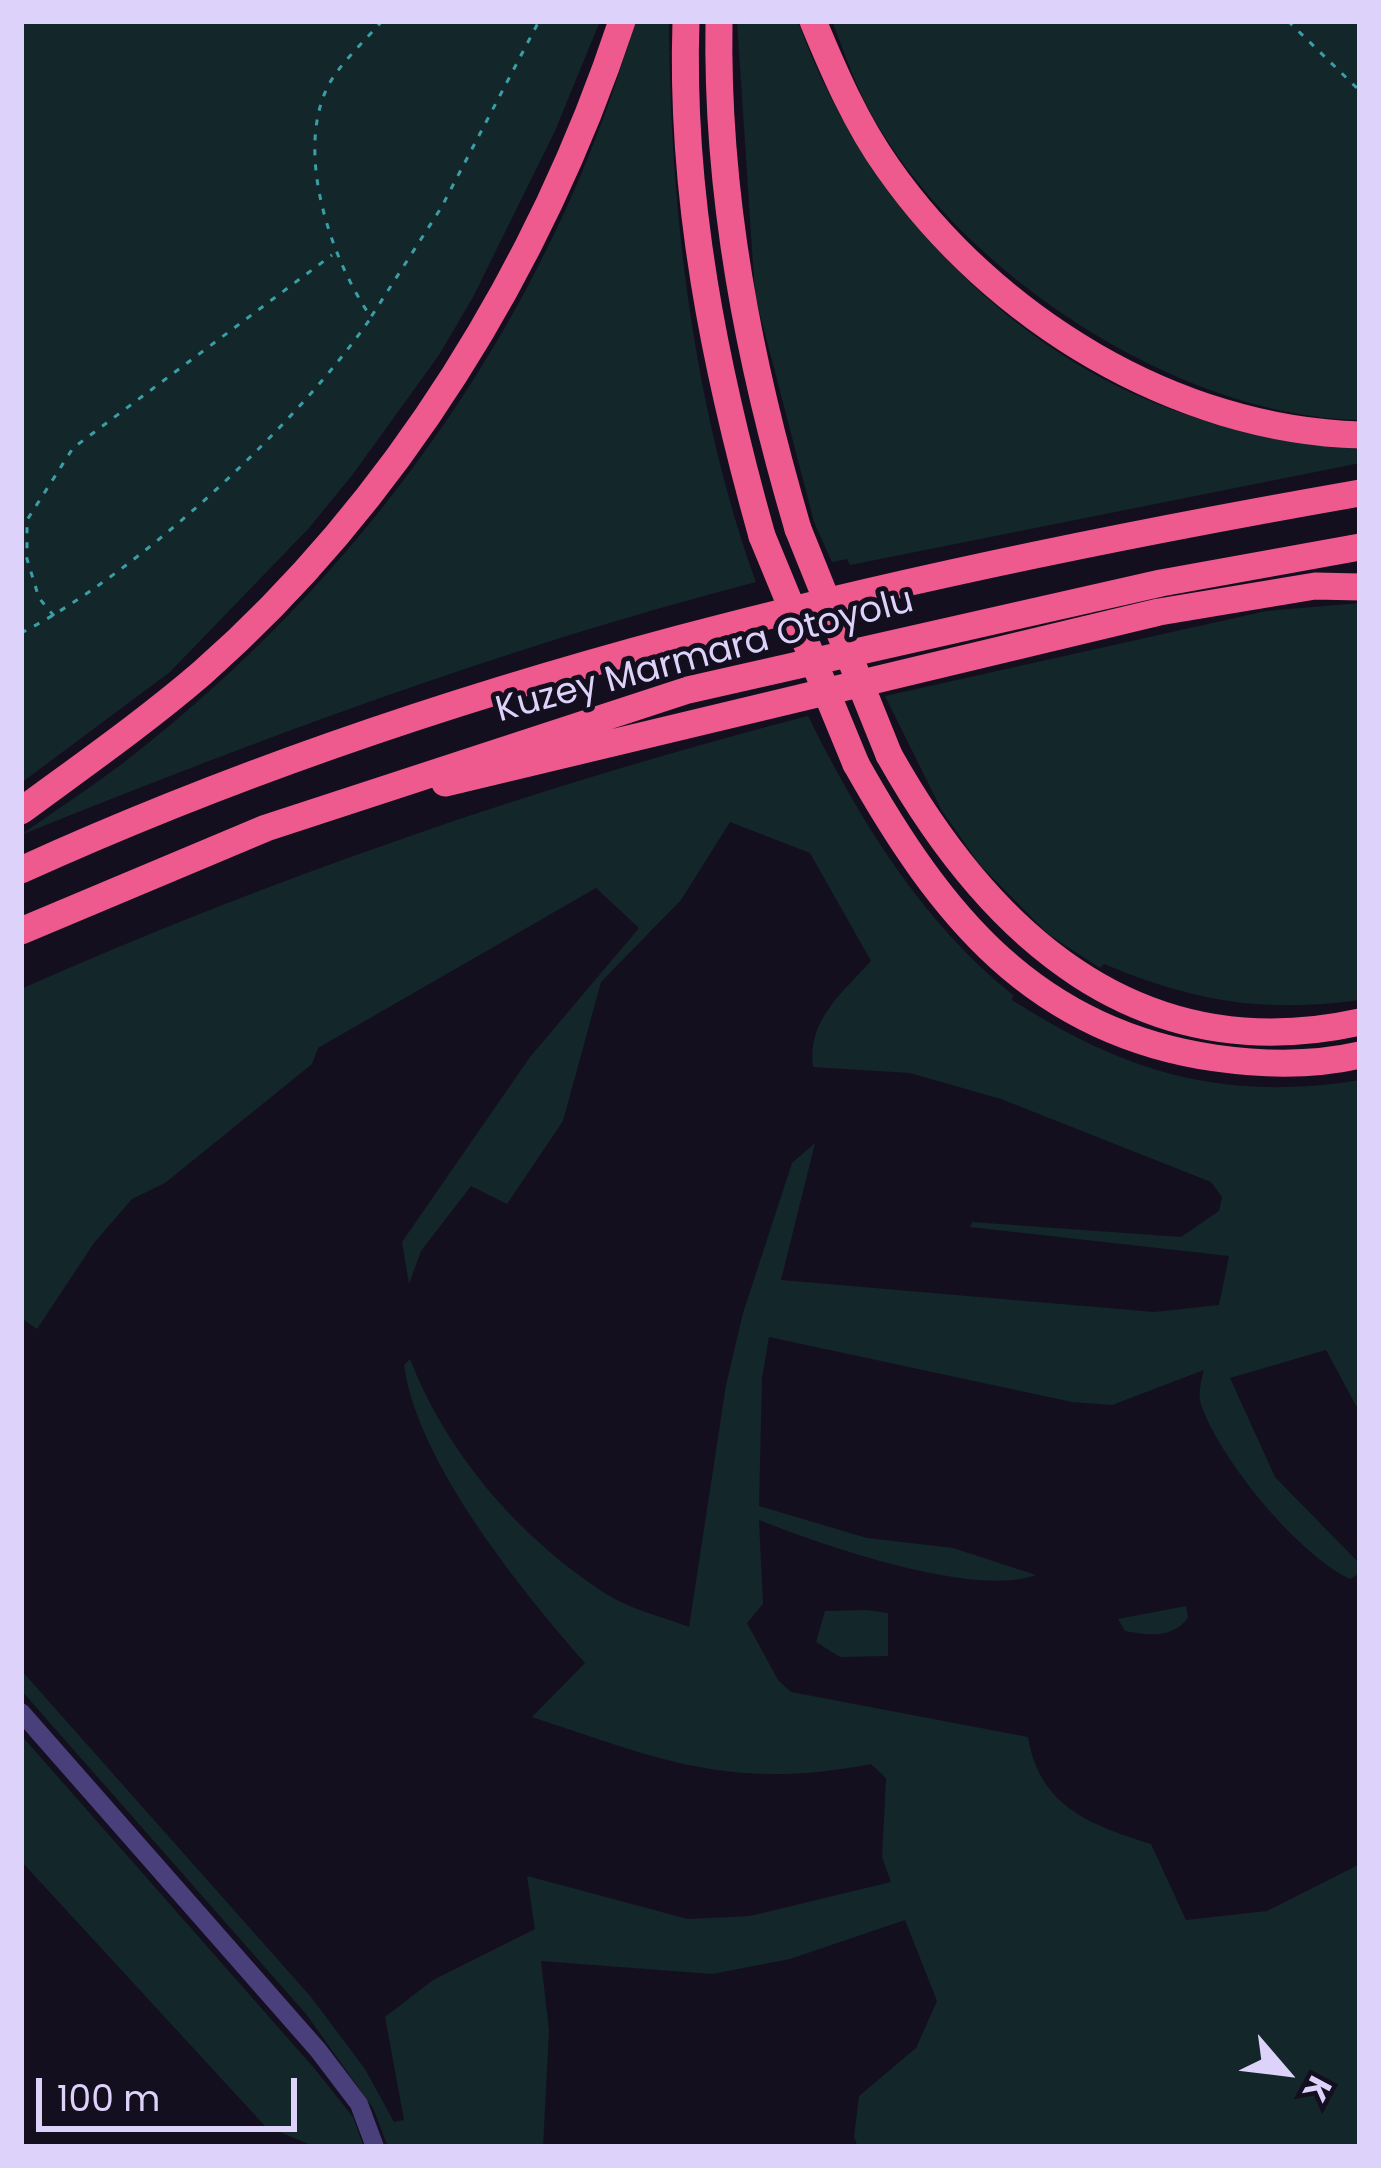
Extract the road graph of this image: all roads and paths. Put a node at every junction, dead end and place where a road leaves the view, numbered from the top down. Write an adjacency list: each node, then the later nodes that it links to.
1 (382, 21): 9 (path)
2 (539, 21): 10 (path)
3 (622, 21): 17 (highway)
4 (686, 21): 22 (highway, bridge)
5 (719, 21): 21 (highway, bridge)
6 (813, 21): 11 (highway)
7 (1288, 21): 8 (path)
8 (1360, 91)
9 (334, 254): 10 (path); 15 (path)
10 (371, 317): 15 (path)
11 (1360, 435)
12 (1360, 493): 19 (highway, Kuzey Marmara Otoyolu)
13 (1360, 547): 18 (highway, Kuzey Marmara Otoyolu)
14 (1360, 587): 18 (highway)
15 (54, 616): 16 (path)
16 (21, 633)
17 (21, 811)
18 (266, 828): 20 (highway, Kuzey Marmara Otoyolu)
19 (21, 870)
20 (21, 931)
21 (1360, 1022)
22 (1360, 1055)
23 (21, 1712): 24 (street)
24 (376, 2147)

